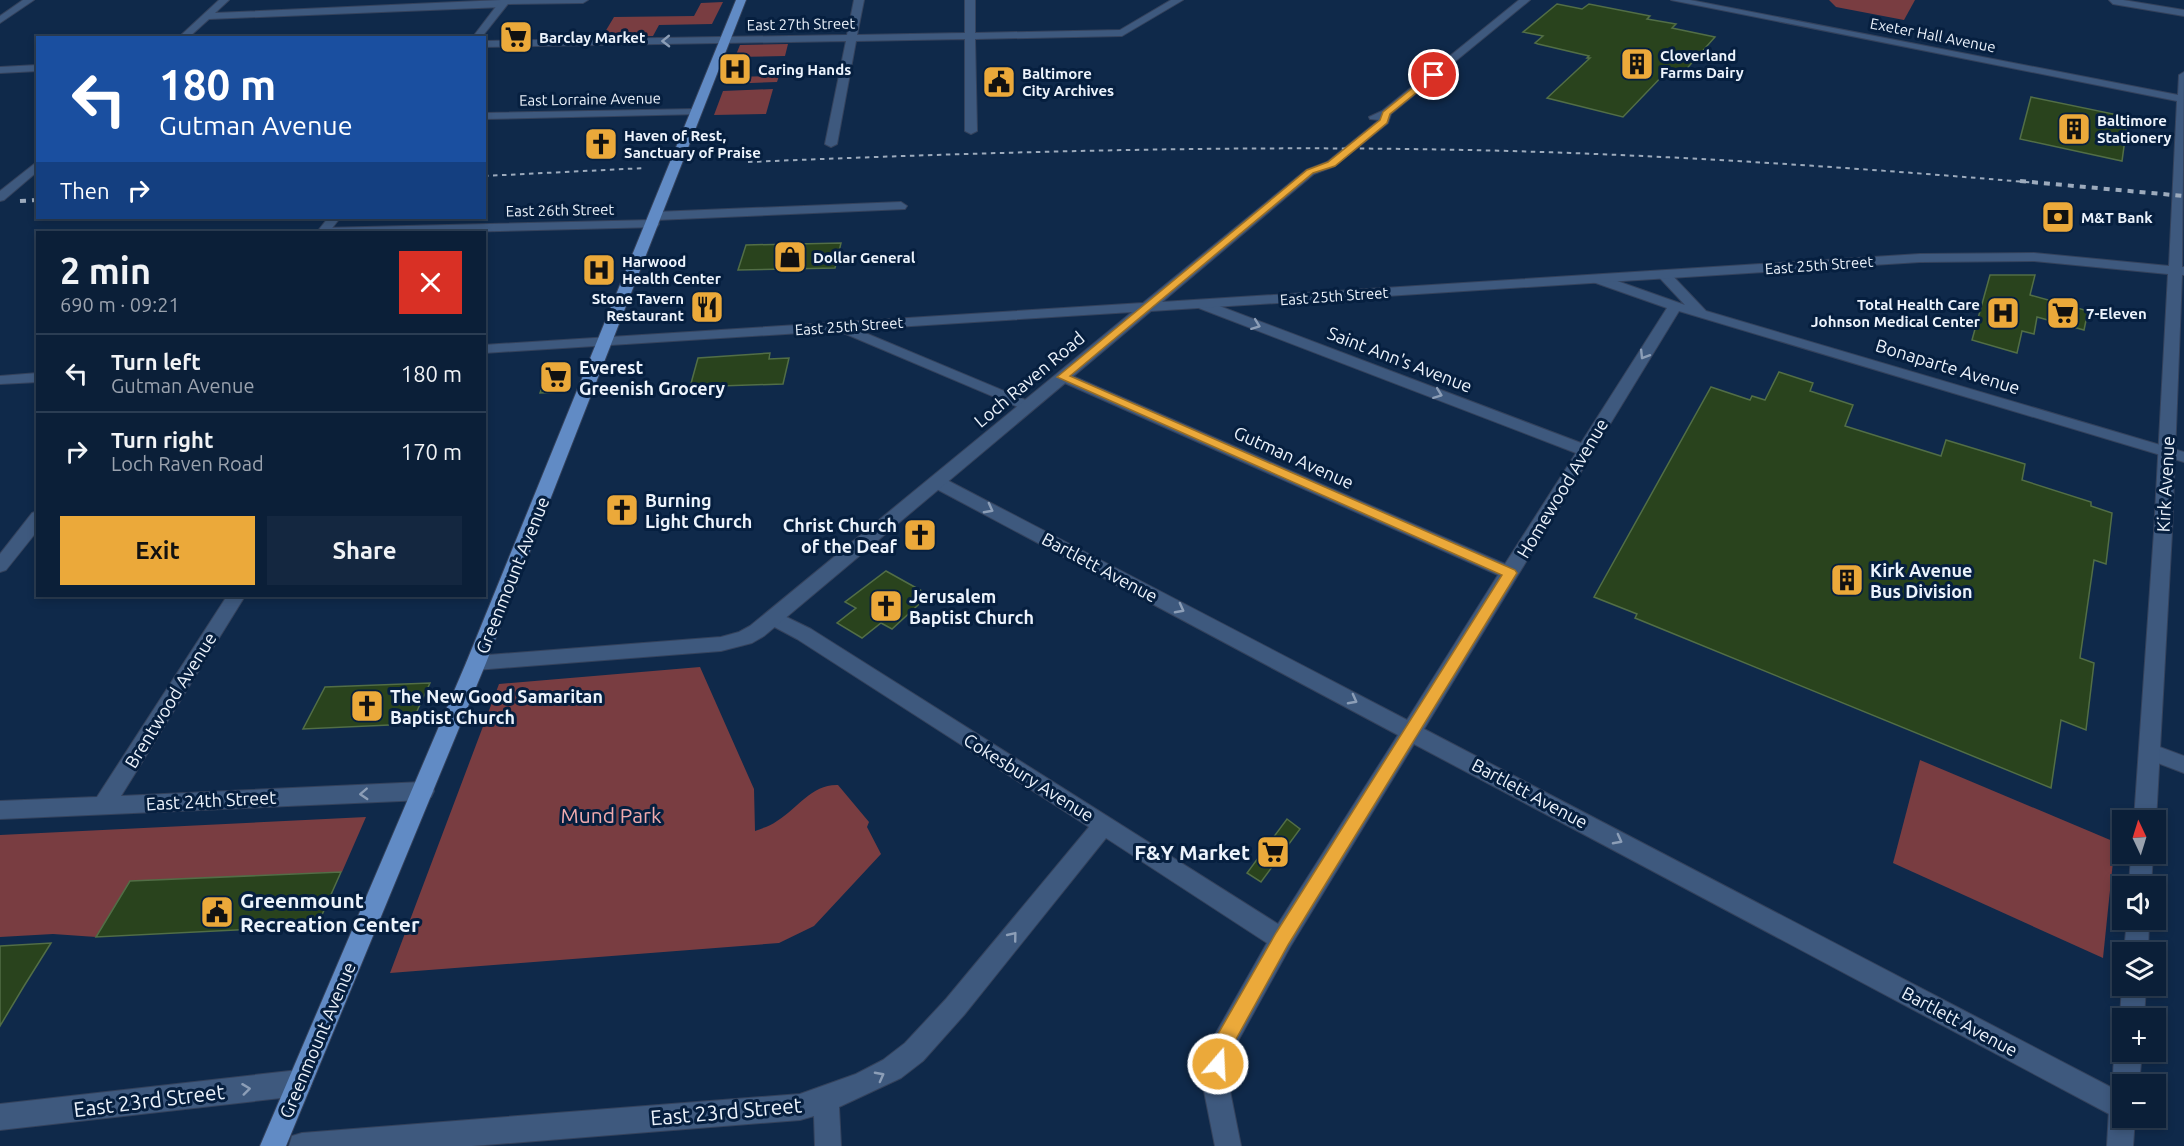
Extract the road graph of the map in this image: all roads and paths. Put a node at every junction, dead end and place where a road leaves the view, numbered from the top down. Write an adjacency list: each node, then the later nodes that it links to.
1 (29, 0): 14 (street)
2 (224, 0): 13 (street)
3 (583, 0): 11 (street)
4 (741, 0): 19 (main road, Greenmount Avenue)
5 (859, 0): 18 (street)
6 (970, 0): 17 (street)
7 (1178, 0): 17 (street, East 27th Street)
8 (1525, 0): 43 (street, Loch Raven Road)
9 (1676, 0): 24 (street, Exeter Hall Avenue)
10 (2113, 1): 12 (street)
11 (505, 2): 13 (street); 16 (street)
12 (2184, 13)
13 (206, 16): 15 (street)
14 (0, 20)
15 (184, 36)
16 (478, 36)
17 (970, 36): 18 (street, East 27th Street); 27 (street)
18 (851, 38): 19 (street, East 27th Street); 28 (street)
19 (725, 40): 20 (street, East 27th Street, one-way to 20); 25 (main road, Greenmount Avenue)
20 (486, 44)
21 (36, 68): 22 (street)
22 (0, 70)
23 (2184, 75): 24 (street, Kirk Avenue)
24 (2183, 100): 38 (street, Kirk Avenue)
25 (696, 112): 26 (street, East Lorraine Avenue); 35 (main road, Greenmount Avenue)
26 (486, 116)
27 (971, 130)
28 (831, 144)
29 (36, 167): 31 (street)
30 (36, 179): 31 (street)
31 (15, 184): 32 (street)
32 (0, 198)
33 (901, 206): 35 (street, East 26th Street)
34 (333, 219): 36 (street)
35 (654, 220): 37 (street, East 26th Street); 46 (main road, Greenmount Avenue)
36 (324, 231)
37 (351, 231)
38 (2180, 271): 39 (street, East 25th Street); 53 (street, Kirk Avenue)
39 (1664, 275): 40 (street, East 25th Street); 44 (street, Bonaparte Avenue)
40 (1598, 279): 41 (street, East 25th Street); 42 (street, Bonaparte Avenue)
41 (1201, 304): 43 (street, East 25th Street); 52 (street, Saint Ann's Avenue, one-way to 52)
42 (1675, 306): 44 (street, Bonaparte Avenue); 52 (street, Homewood Avenue, one-way to 52)
43 (1146, 307): 45 (street, East 25th Street); 49 (street, Loch Raven Road)
44 (1700, 313): 53 (street, Bonaparte Avenue)
45 (839, 327): 46 (street, East 25th Street); 51 (street)
46 (606, 341): 47 (street, East 25th Street); 61 (main road, Greenmount Avenue)
47 (486, 349)
48 (36, 377): 50 (street)
49 (1063, 377): 51 (street, Loch Raven Road); 58 (street, Gutman Avenue)
50 (0, 380)
51 (1028, 406): 55 (street, Loch Raven Road)
52 (1584, 450): 58 (street, Homewood Avenue)
53 (2167, 453): 54 (street, Bonaparte Avenue); 63 (street, Kirk Avenue)
54 (2184, 457)
55 (937, 482): 60 (street, Loch Raven Road); 62 (street, Bartlett Avenue, one-way to 62)
56 (36, 520): 57 (street)
57 (0, 566)
58 (1510, 573): 62 (street, Homewood Avenue)
59 (235, 597): 66 (street, Brentwood Avenue)
60 (774, 618): 61 (street); 69 (street, Cokesbury Avenue)
61 (477, 663): 65 (main road, Greenmount Avenue)
62 (1412, 730): 70 (street, Homewood Avenue); 73 (street, Bartlett Avenue, one-way to 73)
63 (2149, 752): 64 (street); 68 (street, Kirk Avenue)
64 (2184, 765)
65 (423, 791): 66 (street, East 24th Street, one-way to 66); 71 (main road, Greenmount Avenue)
66 (104, 805): 67 (street, East 24th Street)
67 (0, 810)
68 (2146, 810)
69 (1104, 825): 70 (street, Cokesbury Avenue); 72 (street, East 23rd Street, one-way to 69)
70 (1282, 939): 79 (street, Homewood Avenue)
71 (298, 1083): 74 (street, East 23rd Street, one-way to 71); 76 (main road, Greenmount Avenue)
72 (826, 1100): 77 (street, East 23rd Street); 78 (street)
73 (2112, 1104)
74 (0, 1117)
75 (2121, 1128): 80 (street)
76 (273, 1146)
77 (302, 1146)
78 (828, 1146)
79 (1228, 1146)
80 (2120, 1146)

